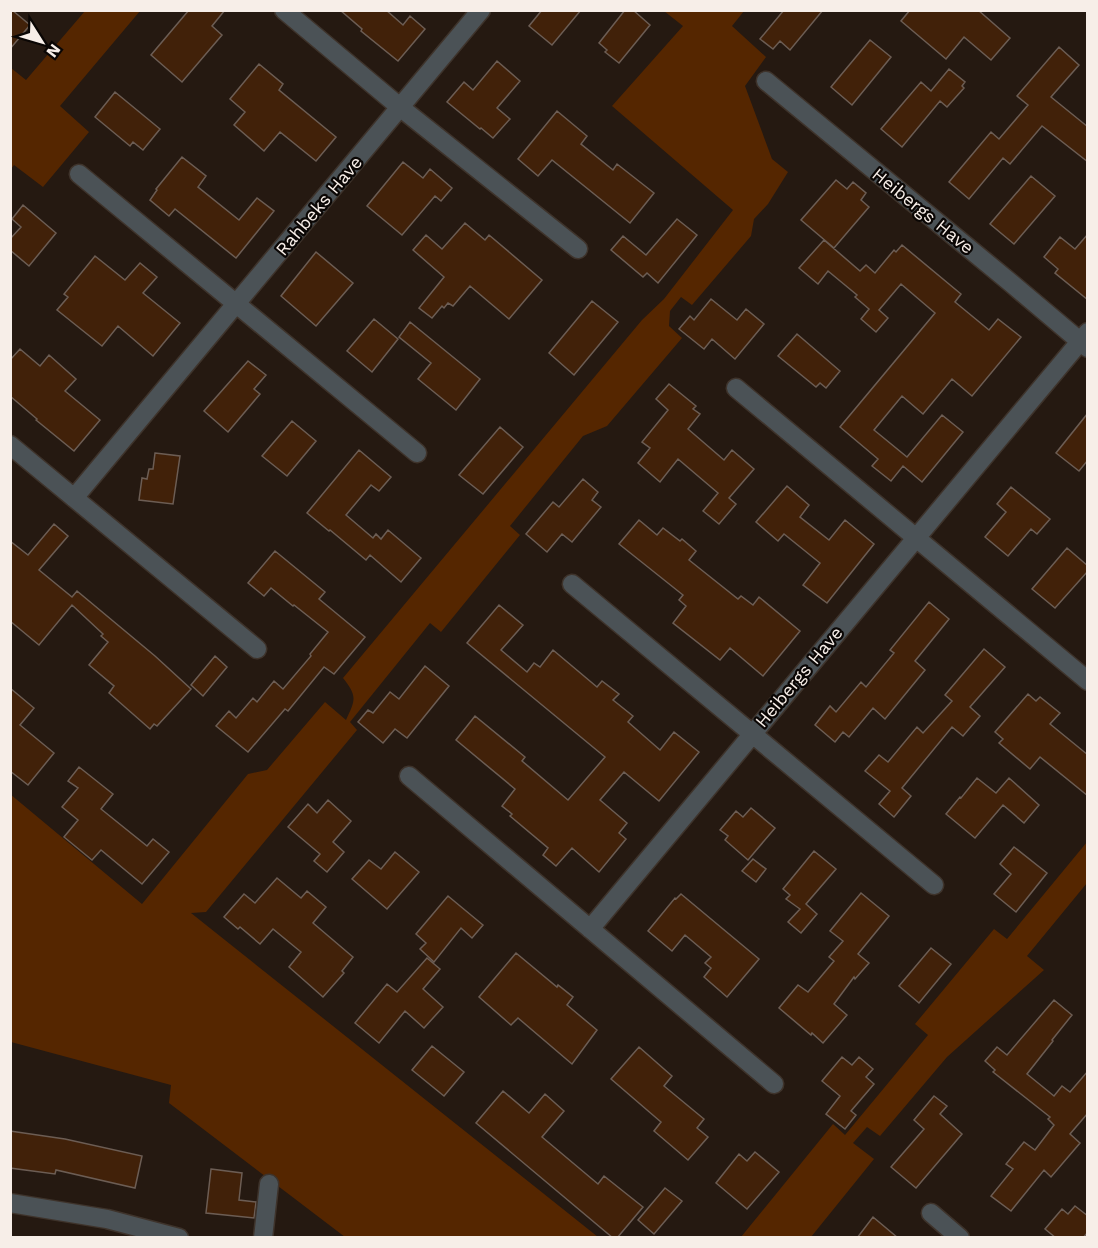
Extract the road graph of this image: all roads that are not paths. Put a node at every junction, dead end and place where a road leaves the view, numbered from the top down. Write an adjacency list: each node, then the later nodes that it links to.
1 (284, 10): 4 (street)
2 (481, 10): 4 (street, Rahbeks Have)
3 (766, 81): 8 (street, Heibergs Have)
4 (401, 108): 6 (street); 7 (street, Rahbeks Have)
5 (80, 174): 7 (street)
6 (578, 249)
7 (237, 304): 11 (street); 12 (street, Rahbeks Have)
8 (1085, 341): 13 (street, Heibergs Have)
9 (736, 388): 13 (street)
10 (10, 445): 12 (street)
11 (417, 453)
12 (74, 498): 15 (street)
13 (915, 538): 16 (street); 17 (street, Heibergs Have)
14 (572, 584): 17 (street, Heibergs Have)
15 (256, 649)
16 (1088, 681)
17 (752, 733): 19 (street, Heibergs Have); 20 (street, Heibergs Have)
18 (409, 776): 20 (street)
19 (934, 885)
20 (590, 929): 21 (street)
21 (774, 1084)
22 (269, 1184): 27 (street)
23 (10, 1203): 25 (street)
24 (931, 1213): 28 (street)
25 (158, 1235): 26 (street)
26 (179, 1238)
27 (263, 1238)
28 (960, 1238)

